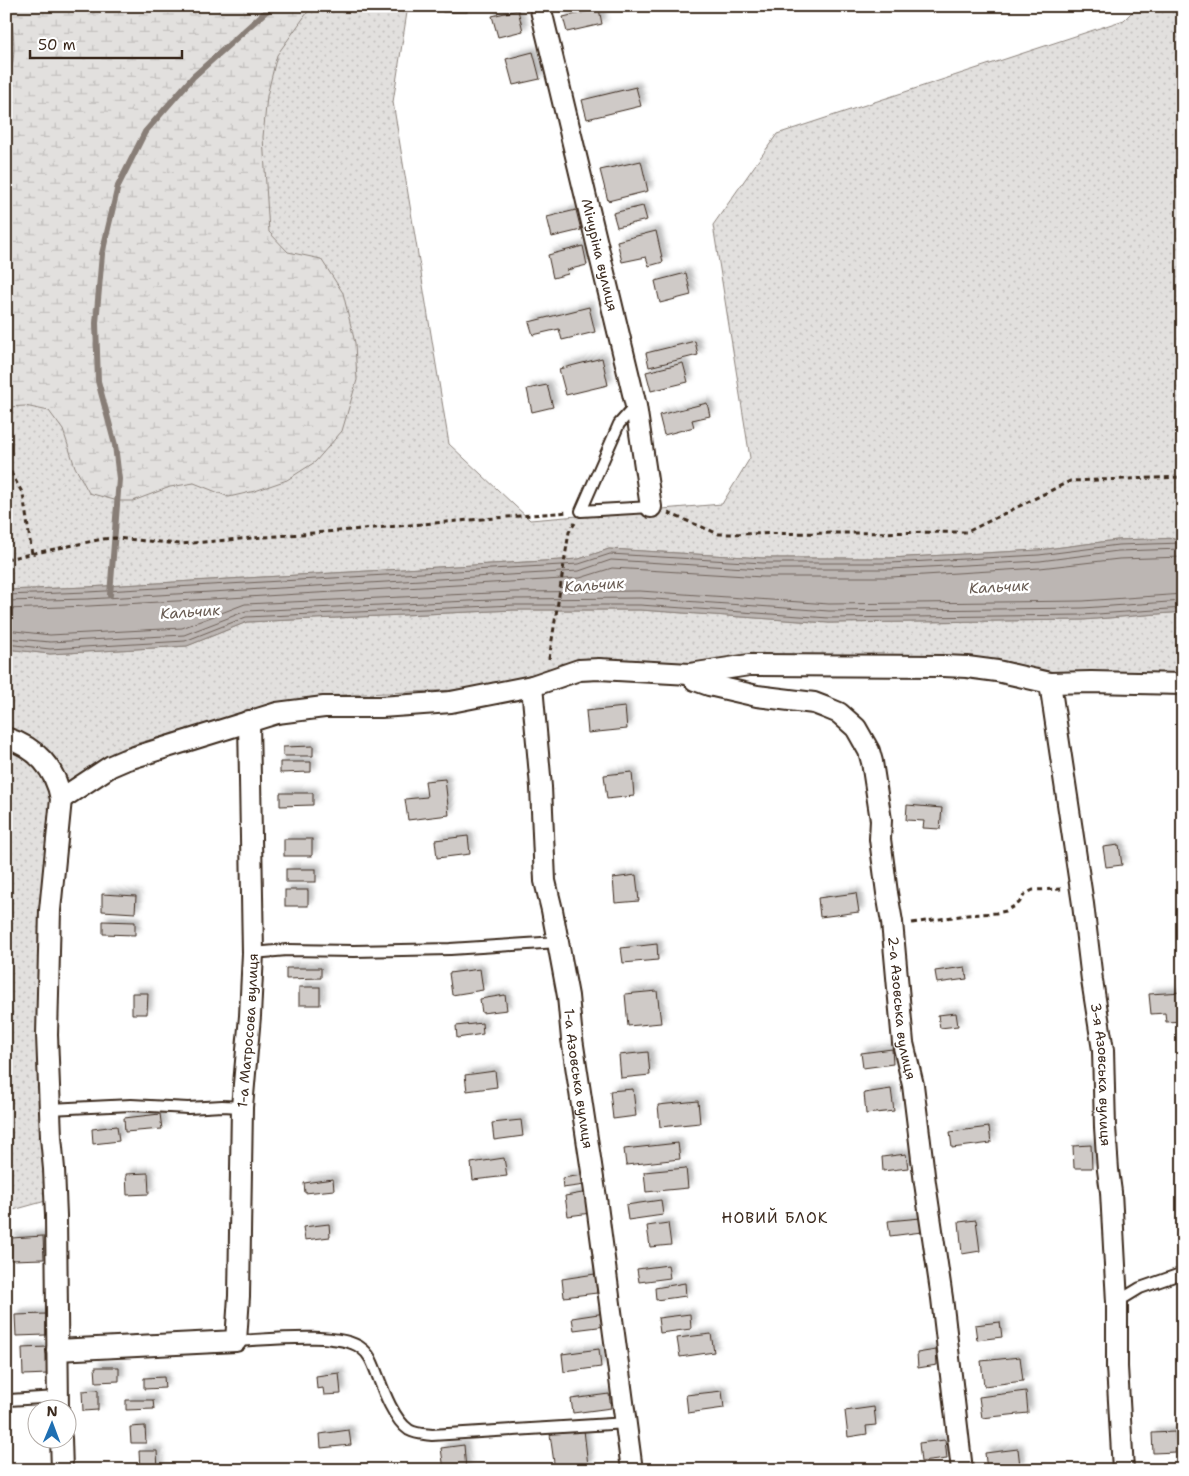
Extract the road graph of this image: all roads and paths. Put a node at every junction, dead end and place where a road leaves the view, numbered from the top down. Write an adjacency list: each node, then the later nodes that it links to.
1 (540, 6): 2 (street, Мічуріна вулиця)
2 (636, 406): 5 (street, Мічуріна вулиця); 6 (lane)
3 (6, 464): 8 (path)
4 (1183, 477): 5 (path)
5 (651, 507): 6 (lane)
6 (581, 511): 8 (path)
7 (569, 532): 12 (path)
8 (32, 554): 9 (path)
9 (6, 560)
10 (690, 674): 11 (street); 12 (street); 18 (street, 2-а Азовська вулиця)
11 (1050, 683): 13 (street); 17 (street, 3-я Азовська вулиця)
12 (538, 684): 14 (street); 19 (street, 1-а Азовська вулиця)
13 (1183, 684)
14 (249, 721): 16 (street); 20 (street, 1-а Матросова вулиця)
15 (6, 738): 16 (street)
16 (61, 799): 22 (street)
17 (1080, 888): 18 (path); 24 (street, 3-я Азовська вулиця)
18 (893, 926): 34 (street, 2-а Азовська вулиця)
19 (558, 942): 20 (lane); 30 (street, 1-а Азовська вулиця)
20 (253, 953): 21 (street, 1-а Матросова вулиця)
21 (242, 1107): 22 (lane); 25 (street, 1-а Матросова вулиця)
22 (50, 1109): 26 (street)
23 (1183, 1274): 24 (lane)
24 (1117, 1302): 35 (street, 3-я Азовська вулиця)
25 (236, 1341): 26 (street); 30 (lane)
26 (57, 1350): 27 (street)
27 (58, 1398)
28 (9, 1400): 29 (lane)
29 (28, 1401)
30 (626, 1423): 33 (street, 1-а Азовська вулиця)
31 (61, 1448): 32 (street)
32 (62, 1470)
33 (632, 1470)
34 (962, 1470)
35 (1123, 1470)

